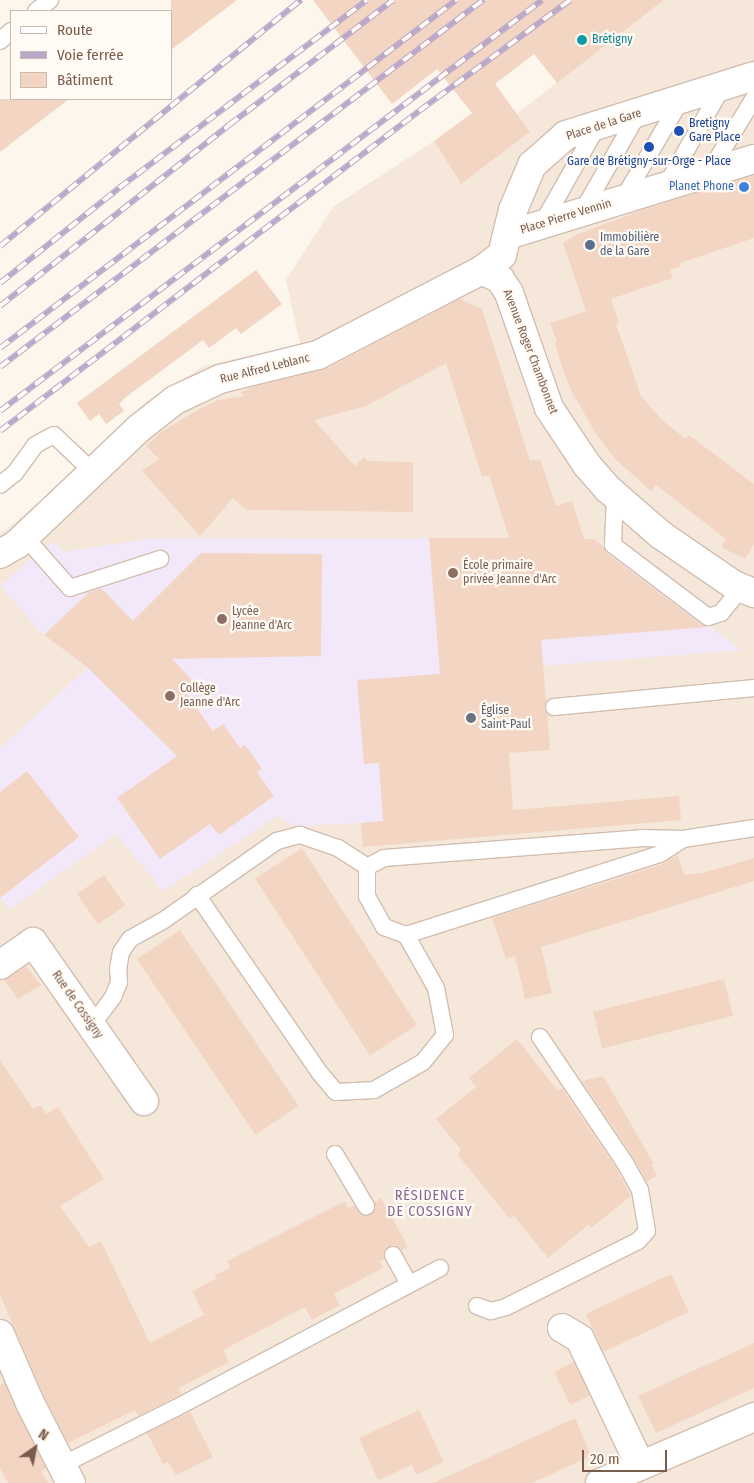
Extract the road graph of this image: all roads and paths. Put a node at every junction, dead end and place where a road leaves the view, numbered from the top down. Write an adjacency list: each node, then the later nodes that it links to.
1 (50, 0): 2 (lane)
2 (37, 10)
3 (10, 33): 4 (lane)
4 (0, 41)
5 (754, 76): 6 (street, Place de la Gare)
6 (724, 84): 8 (street, Place de la Gare); 13 (lane)
7 (754, 98): 12 (lane)
8 (681, 100): 9 (street, Place de la Gare); 14 (lane)
9 (638, 114): 10 (street, Place de la Gare); 15 (lane)
10 (598, 125): 16 (lane); 17 (street, Place de la Gare)
11 (753, 158): 12 (street, Place Pierre Vennin)
12 (710, 171): 13 (street, Place Pierre Vennin)
13 (667, 184): 14 (street, Place Pierre Vennin)
14 (623, 199): 15 (street, Place Pierre Vennin)
15 (582, 212): 16 (street, Place Pierre Vennin)
16 (542, 224): 17 (street, Place Pierre Vennin)
17 (508, 235): 18 (street, Place Pierre Vennin)
18 (482, 270): 19 (street, Rue Alfred Leblanc); 21 (street, Avenue Roger Chambonnet)
19 (93, 472): 20 (lane); 22 (street, Rue Alfred Leblanc)
20 (0, 485)
21 (615, 494): 25 (street, Avenue Roger Chambonnet); 25 (lane)
22 (25, 536): 23 (street, Rue Alfred Leblanc); 24 (lane)
23 (0, 554)
24 (160, 558)
25 (748, 590)
26 (754, 688): 27 (lane)
27 (554, 707)
28 (754, 828): 29 (lane)
29 (683, 839): 30 (lane); 32 (lane)
30 (367, 867): 31 (lane); 32 (lane)
31 (197, 895): 32 (lane); 34 (lane)
32 (406, 935)
33 (0, 965): 34 (street, Rue de Cossigny)
34 (92, 1025): 36 (street, Rue de Cossigny)
35 (540, 1037): 42 (lane)
36 (144, 1101)
37 (335, 1154): 38 (lane)
38 (366, 1206)
39 (393, 1255): 41 (lane)
40 (440, 1268): 41 (lane)
41 (409, 1284): 47 (lane)
42 (477, 1306)
43 (562, 1328): 46 (street)
44 (0, 1334): 47 (street)
45 (754, 1417): 46 (street)
46 (640, 1465): 48 (street)
47 (67, 1474)
48 (600, 1483)

